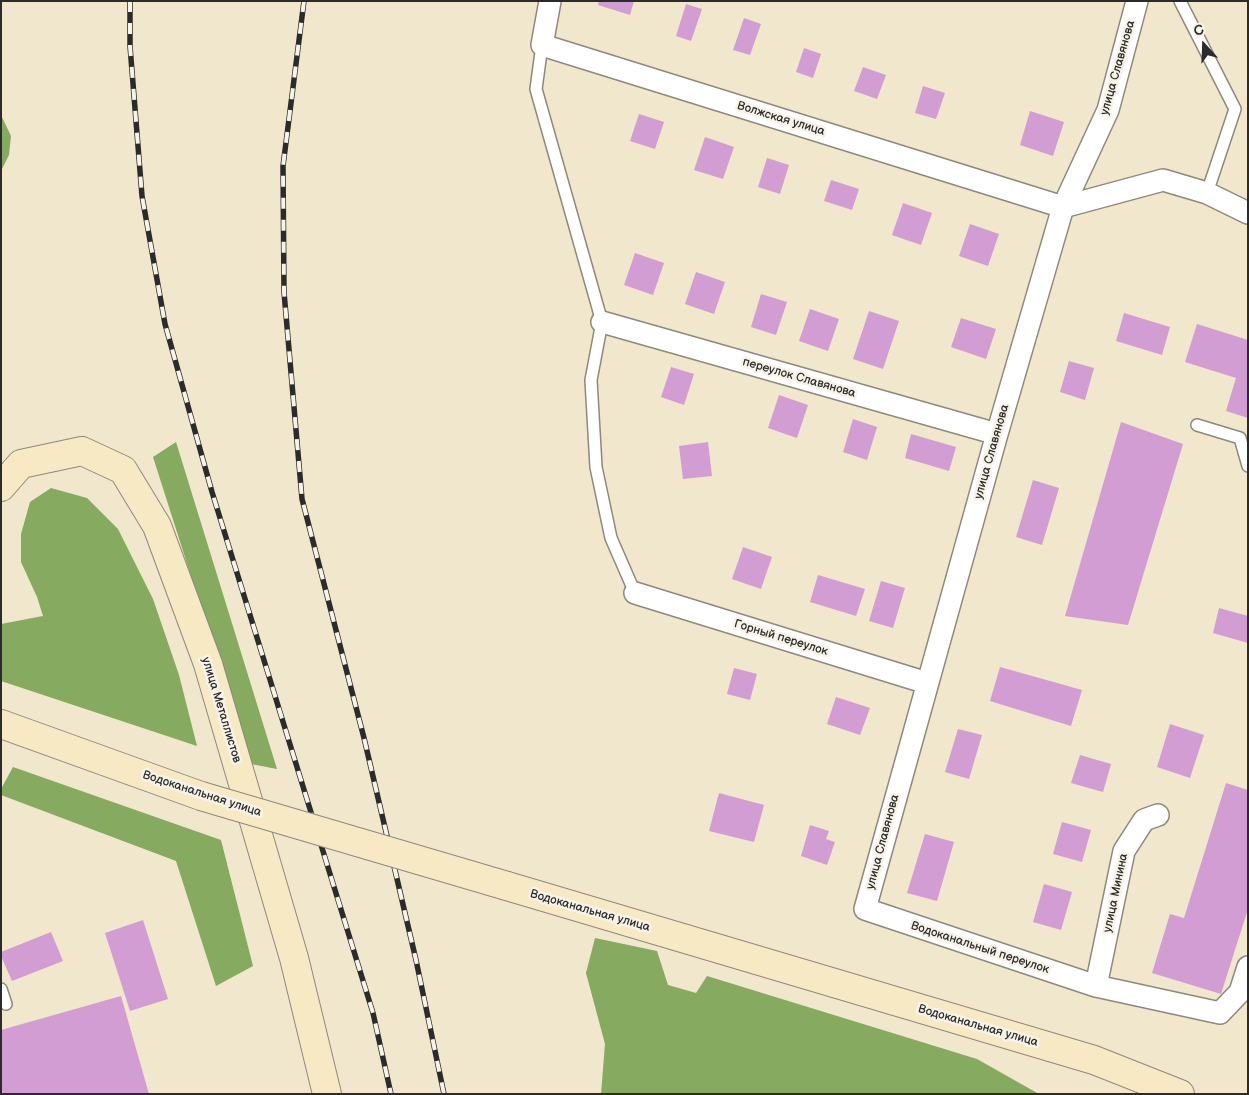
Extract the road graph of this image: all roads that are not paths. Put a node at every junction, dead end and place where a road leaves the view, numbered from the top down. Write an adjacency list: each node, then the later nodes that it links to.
1 (550, 1): 4 (street)
2 (1138, 1): 6 (street, улица Славянова)
3 (1180, 1): 5 (lane)
4 (542, 45): 6 (street, Волжская улица); 8 (lane)
5 (1206, 193): 6 (street); 7 (street)
6 (1064, 207): 10 (street, улица Славянова)
7 (1248, 213)
8 (602, 322): 10 (street, переулок Славянова); 13 (lane)
9 (1197, 425): 11 (lane)
10 (997, 434): 14 (street, улица Славянова)
11 (1248, 466)
12 (1, 487): 22 (main road, улица Металлистов)
13 (634, 593): 14 (street, Горный переулок)
14 (927, 683): 17 (street, улица Славянова)
15 (1, 724): 23 (main road, Водоканальная улица, bridge)
16 (1158, 815): 19 (street, улица Минина)
17 (865, 909): 19 (street, Водоканальный переулок)
18 (1248, 967): 19 (street, Водоканальный переулок)
19 (1096, 986)
20 (1, 990): 21 (lane)
21 (6, 1004)
22 (327, 1094)
23 (1180, 1094)

